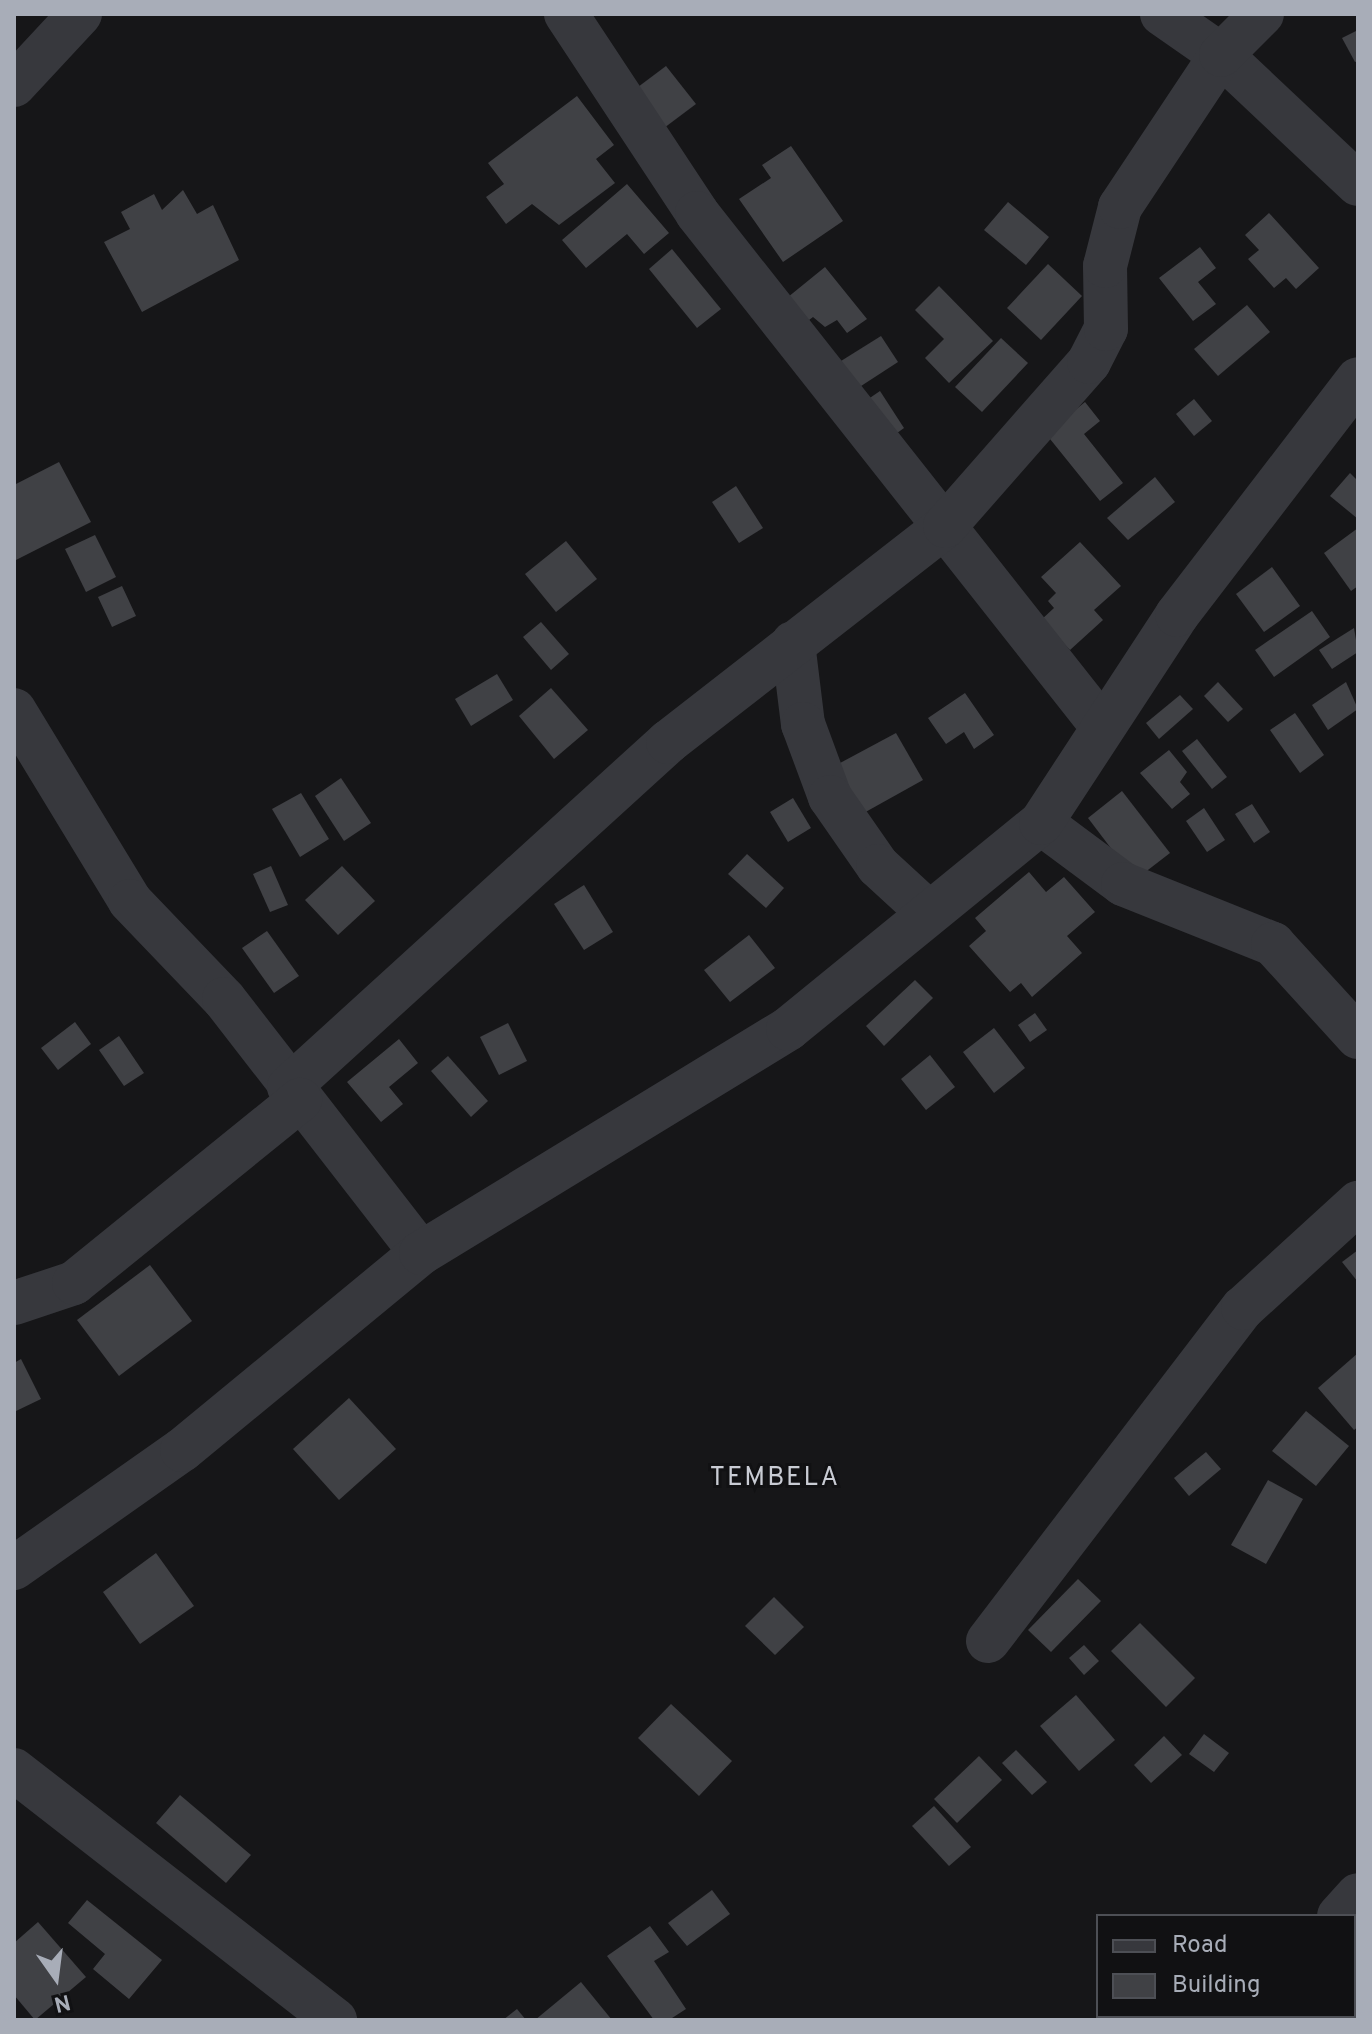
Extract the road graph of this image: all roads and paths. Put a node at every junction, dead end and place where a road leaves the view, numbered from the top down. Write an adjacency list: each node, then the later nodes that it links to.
1 (80, 14): 6 (street)
2 (566, 14): 9 (street)
3 (1162, 14): 5 (street)
4 (1262, 14): 5 (street)
5 (1221, 55): 7 (street); 9 (street)
6 (14, 85)
7 (1358, 184)
8 (1358, 379): 12 (street)
9 (945, 526): 10 (street); 12 (street)
10 (793, 643): 14 (street); 16 (street)
11 (14, 710): 16 (street)
12 (1101, 725): 13 (street)
13 (1041, 823): 14 (street); 15 (street)
14 (928, 912): 18 (street)
15 (1358, 1037)
16 (294, 1093): 18 (street); 19 (street)
17 (1358, 1203): 21 (street)
18 (421, 1253): 20 (street)
19 (14, 1303)
20 (14, 1568)
21 (988, 1641)
22 (14, 1770): 25 (street)
23 (1358, 1895): 24 (street)
24 (1341, 1914)
25 (335, 2020)

